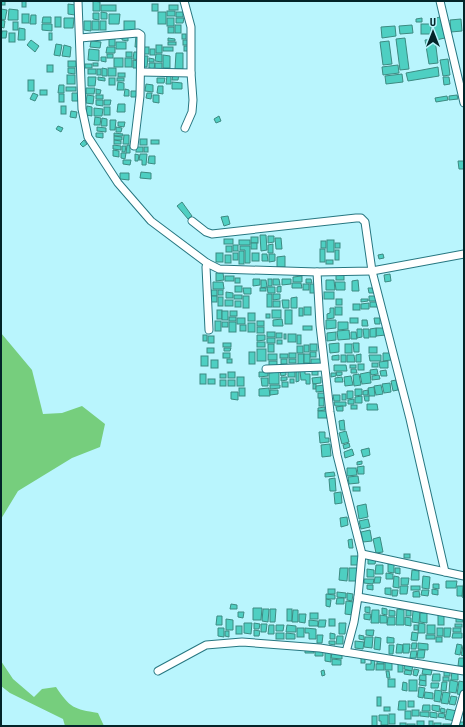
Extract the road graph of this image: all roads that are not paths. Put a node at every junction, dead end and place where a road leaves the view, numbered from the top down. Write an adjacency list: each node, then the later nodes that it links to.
1 (78, 1): 4 (street)
2 (184, 1): 6 (street)
3 (440, 1): 7 (street)
4 (80, 38): 5 (street); 12 (street)
5 (141, 72): 6 (street); 9 (street)
6 (191, 73): 8 (street)
7 (464, 103)
8 (185, 128)
9 (134, 146)
10 (192, 221): 13 (street)
11 (464, 254): 13 (street)
12 (208, 263): 14 (street); 15 (street)
13 (375, 270): 14 (street); 19 (street)
14 (317, 272): 16 (street)
15 (209, 330)
16 (324, 368): 17 (street); 18 (street)
17 (266, 369)
18 (362, 554): 19 (street); 21 (street)
19 (445, 572): 20 (street)
20 (464, 576)
21 (358, 597): 22 (street); 23 (street)
22 (464, 616)
23 (346, 652): 24 (street); 25 (street)
24 (158, 671)
25 (464, 671)
26 (464, 694): 27 (street)
27 (455, 726)

